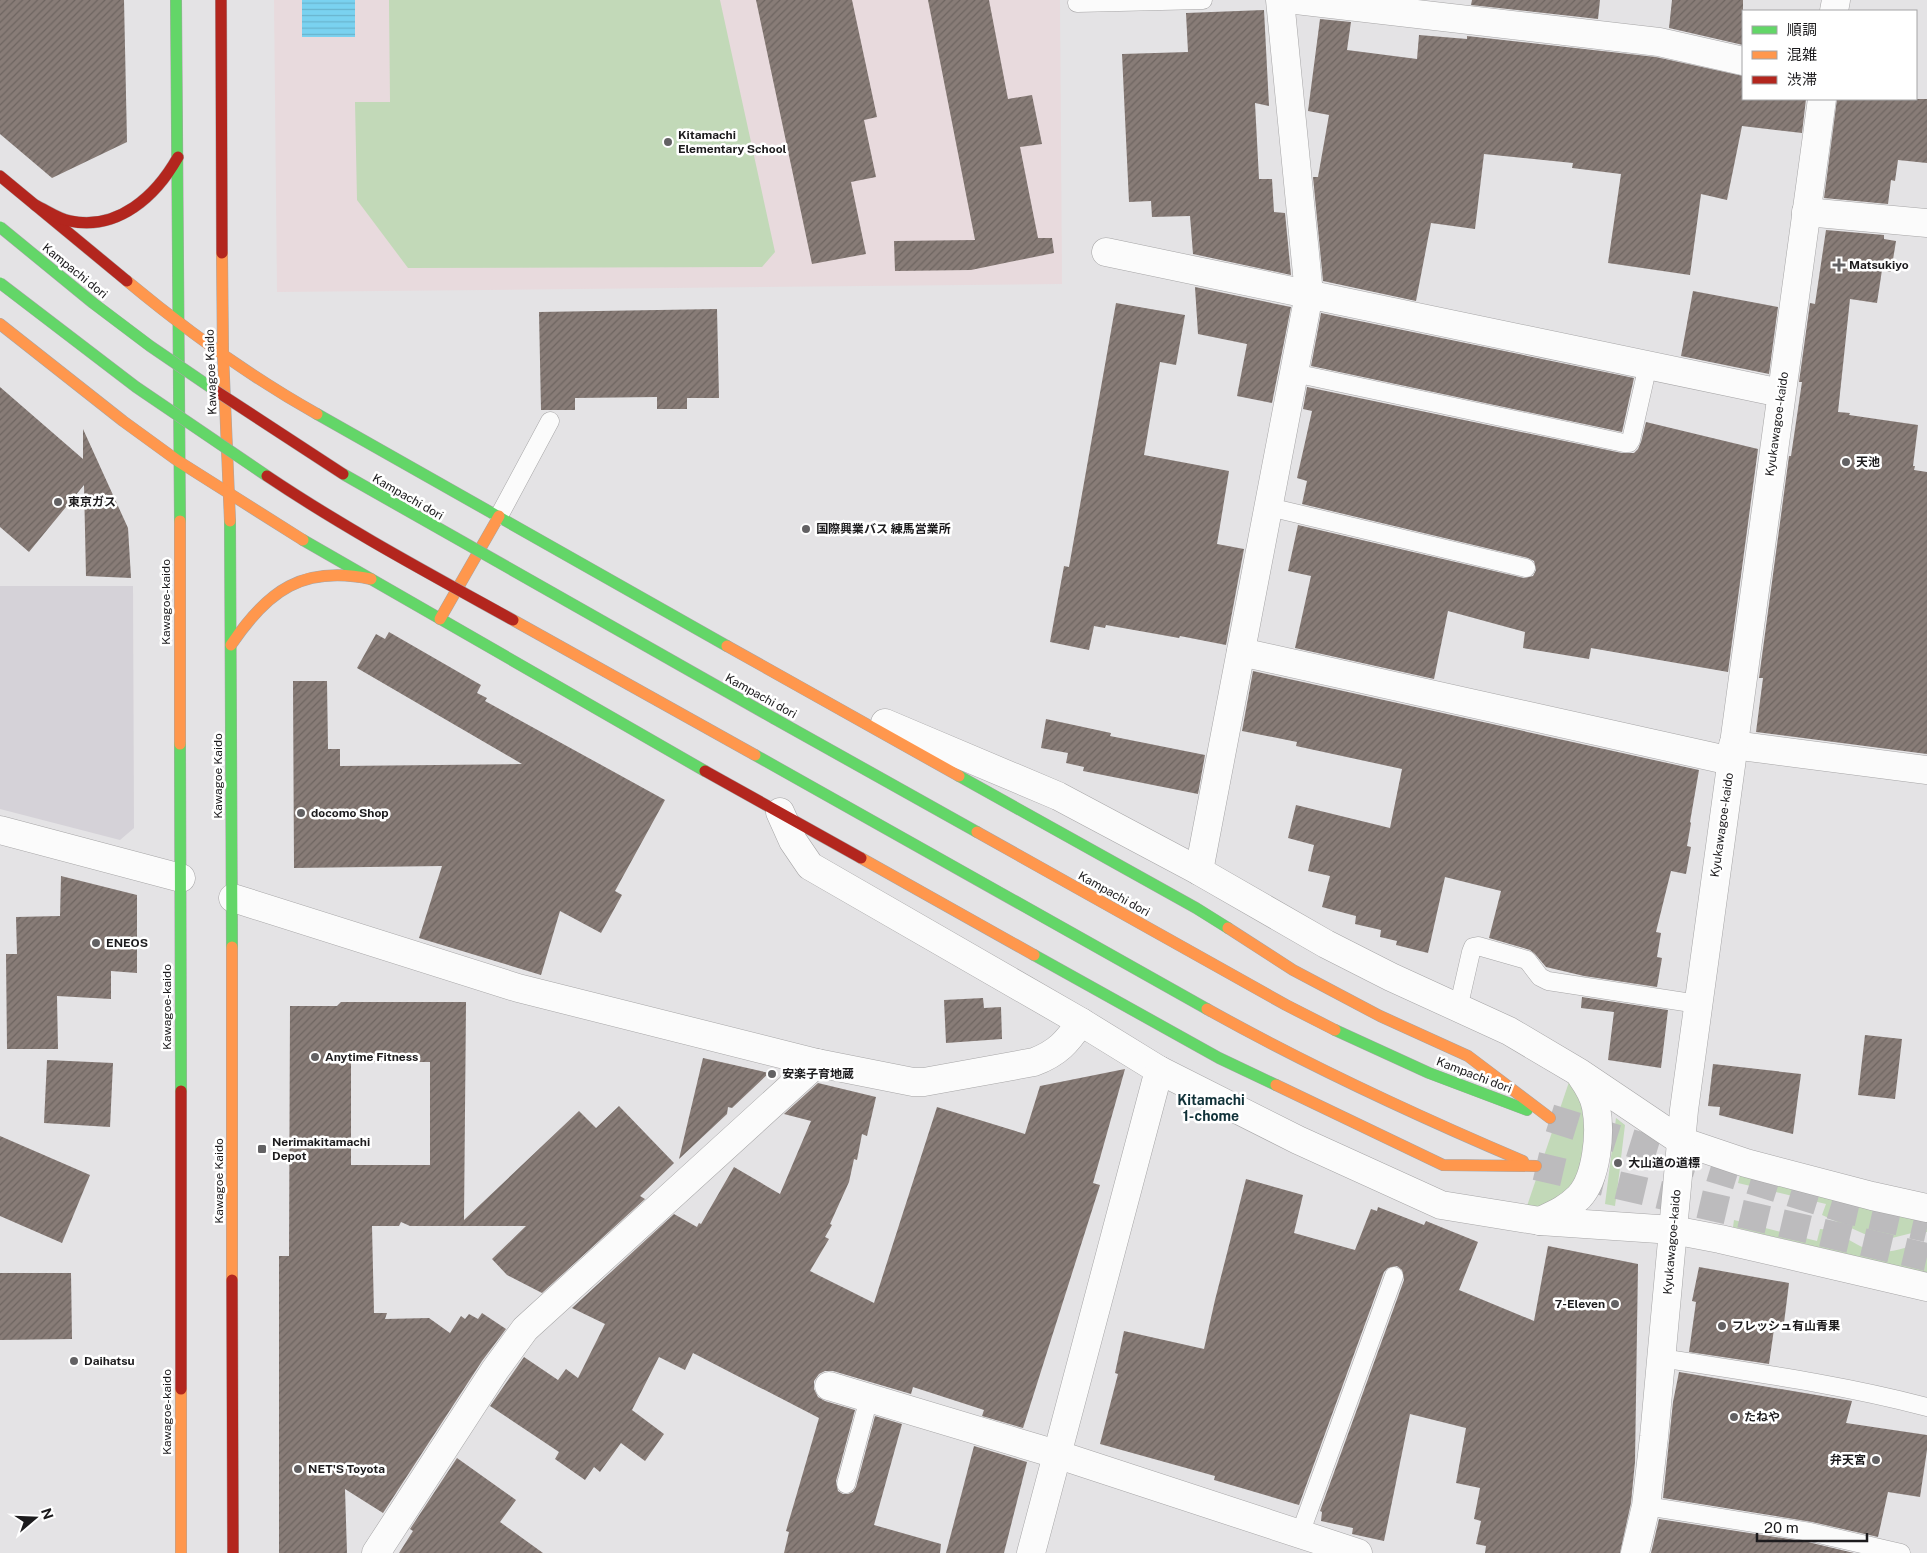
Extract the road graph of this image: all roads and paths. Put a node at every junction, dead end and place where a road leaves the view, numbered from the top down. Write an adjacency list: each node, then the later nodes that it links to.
1 (176, 0): 10 (main road)
2 (221, 0): 21 (main road, Kawagoe Kaido)
3 (1203, 0): 6 (lane)
4 (1280, 0): 18 (street)
5 (1296, 0): 7 (street)
6 (1077, 3)
7 (1452, 10): 8 (street)
8 (1742, 61)
9 (1822, 100): 13 (street, Kyukawagoe-kaido)
10 (178, 157): 12 (main road); 20 (main road)
11 (0, 176): 12 (main road)
12 (36, 204): 20 (main road)
13 (1806, 212): 14 (street); 24 (street, Kyukawagoe-kaido)
14 (1927, 223)
15 (0, 227): 35 (main road, Kampachi dori, bridge)
16 (1106, 252): 18 (street)
17 (0, 283): 38 (main road, bridge)
18 (1309, 294): 22 (street); 23 (street)
19 (0, 324): 26 (main road)
20 (179, 324): 21 (main road); 26 (main road)
21 (223, 354): 27 (main road, Kawagoe Kaido); 29 (main road)
22 (1648, 365): 23 (lane); 24 (street)
23 (1294, 373): 28 (street)
24 (1781, 393): 36 (street, Kyukawagoe-kaido)
25 (550, 421): 29 (lane)
26 (178, 461): 27 (main road); 41 (main road, Kawagoe-kaido)
27 (229, 494): 31 (main road); 33 (main road, Kawagoe Kaido)
28 (1269, 507): 30 (lane); 34 (street)
29 (499, 516): 32 (main road); 35 (main road)
30 (1526, 568)
31 (371, 579): 32 (main road); 33 (main road)
32 (440, 620): 38 (main road)
33 (232, 645): 42 (main road, Kawagoe Kaido)
34 (1241, 652): 36 (street); 40 (street)
35 (807, 691): 40 (street)
36 (1732, 753): 37 (street); 43 (street, Kyukawagoe-kaido)
37 (1927, 770)
38 (780, 812): 45 (street)
39 (0, 830): 41 (street)
40 (1199, 871): 44 (street)
41 (181, 878): 63 (main road, Kawagoe-kaido)
42 (233, 898): 46 (street); 64 (main road, Kawagoe Kaido)
43 (1698, 1004): 44 (lane); 49 (street, Kyukawagoe-kaido)
44 (1458, 1009): 48 (street)
45 (1081, 1022): 46 (street); 47 (street)
46 (817, 1063): 65 (street)
47 (1159, 1070): 51 (street); 59 (street)
48 (1580, 1073): 49 (street); 51 (street)
49 (1681, 1141): 50 (street); 52 (street, Kyukawagoe-kaido)
50 (1927, 1208)
51 (1540, 1221): 52 (street)
52 (1673, 1230): 54 (street); 55 (street, Kyukawagoe-kaido)
53 (1394, 1276): 62 (lane)
54 (1927, 1288)
55 (1661, 1358): 58 (lane); 61 (street, Kyukawagoe-kaido)
56 (829, 1386): 57 (street)
57 (869, 1398): 59 (street); 60 (lane)
58 (1927, 1407)
59 (1056, 1454): 62 (street); 66 (street)
60 (846, 1484)
61 (1646, 1506): 68 (street, Kyukawagoe-kaido); 69 (lane)
62 (1313, 1543): 67 (street)
63 (181, 1553)
64 (233, 1553)
65 (376, 1553)
66 (1030, 1553)
67 (1358, 1553)
68 (1636, 1553)
69 (1901, 1553)

